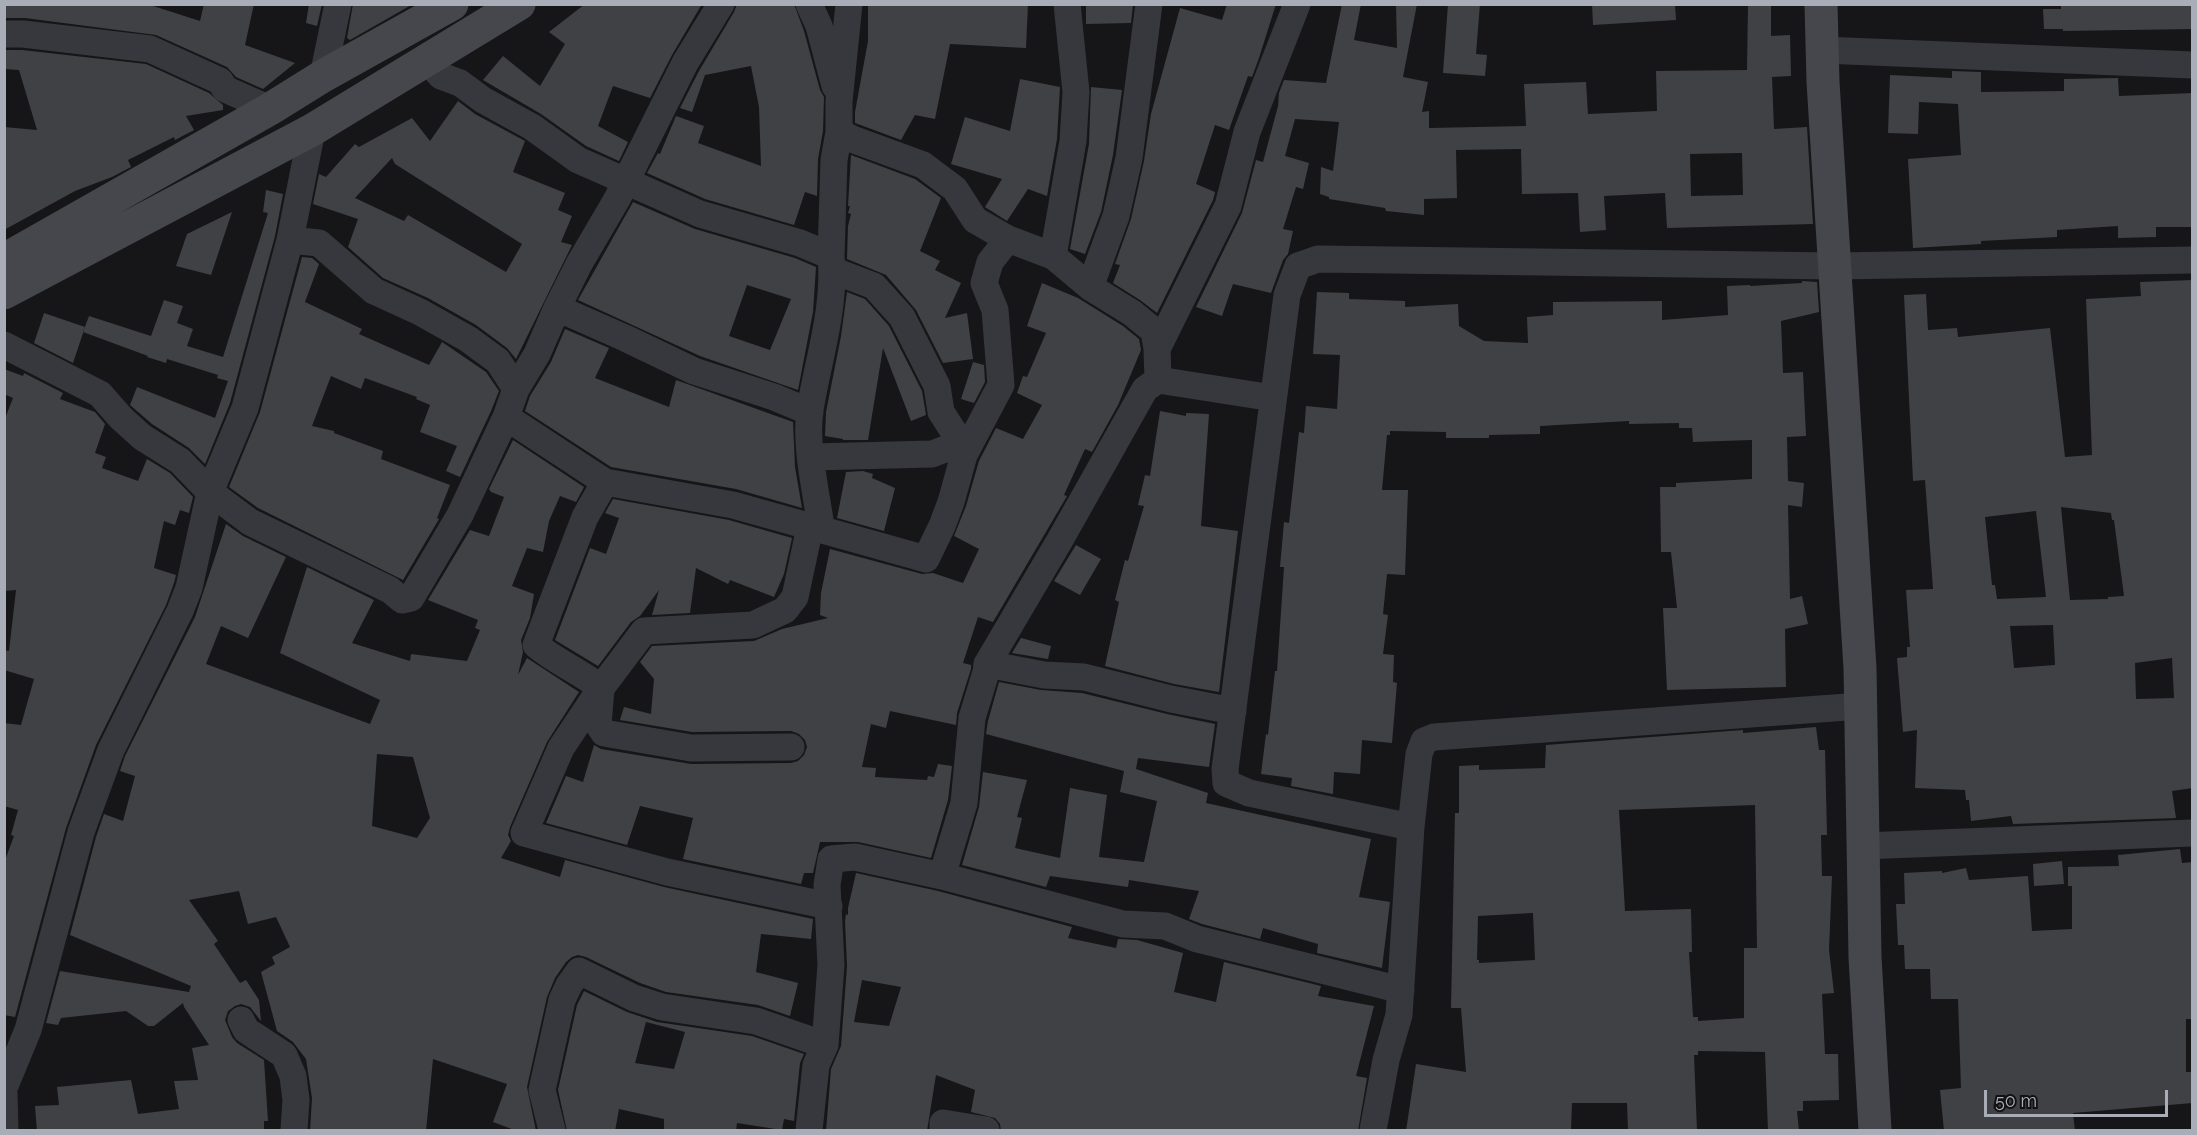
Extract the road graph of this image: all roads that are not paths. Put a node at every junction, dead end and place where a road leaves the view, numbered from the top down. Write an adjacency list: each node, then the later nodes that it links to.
1 (338, 4): 15 (street)
2 (452, 4): 15 (street)
3 (519, 4): 13 (street)
4 (721, 4): 20 (street)
5 (809, 4): 16 (street)
6 (849, 4): 16 (street)
7 (1067, 4): 23 (street)
8 (1149, 4): 28 (street)
9 (1297, 4): 32 (street)
10 (1821, 4): 12 (street)
11 (4, 34): 17 (street)
12 (1822, 50): 14 (street); 27 (street)
13 (427, 60): 18 (street); 20 (street)
14 (2193, 65)
15 (323, 76): 17 (street)
16 (839, 101): 19 (street)
17 (270, 109): 24 (street)
18 (312, 130): 22 (street); 29 (street)
19 (839, 132): 21 (street); 26 (street)
20 (626, 180): 26 (street); 30 (street)
21 (1008, 239): 23 (street); 38 (street)
22 (290, 240): 34 (street); 41 (street)
23 (1053, 256): 28 (street)
24 (4, 260)
25 (2193, 260): 27 (street)
26 (832, 263): 36 (street); 38 (street)
27 (1835, 266): 35 (street); 45 (street)
28 (1090, 287): 32 (street)
29 (4, 293)
30 (557, 308): 34 (street); 36 (street)
31 (4, 345): 41 (street)
32 (1157, 349): 33 (street)
33 (1158, 380): 35 (street); 43 (street)
34 (516, 388): 37 (street)
35 (1273, 398): 46 (street)
36 (810, 412): 39 (street)
37 (506, 417): 40 (street); 41 (street)
38 (962, 449): 39 (street); 42 (street)
39 (812, 457): 42 (street)
40 (605, 482): 42 (street); 44 (street)
41 (210, 492): 56 (street)
42 (810, 526): 44 (street)
43 (987, 664): 46 (street); 51 (street)
44 (601, 688): 47 (street); 52 (street)
45 (1861, 706): 48 (street); 50 (street)
46 (1233, 711): 48 (street)
47 (791, 747)
48 (1410, 827): 53 (street)
49 (2193, 833): 50 (street)
50 (1863, 846): 65 (street)
51 (942, 876): 52 (street); 53 (street)
52 (829, 906): 55 (street)
53 (1401, 990): 64 (street)
54 (241, 1020): 59 (street)
55 (825, 1045): 60 (street); 61 (street)
56 (4, 1088)
57 (4, 1094): 58 (street)
58 (5, 1131)
59 (294, 1131)
60 (552, 1131)
61 (809, 1131)
62 (943, 1131): 63 (street)
63 (986, 1131)
64 (1373, 1131)
65 (1875, 1131)

